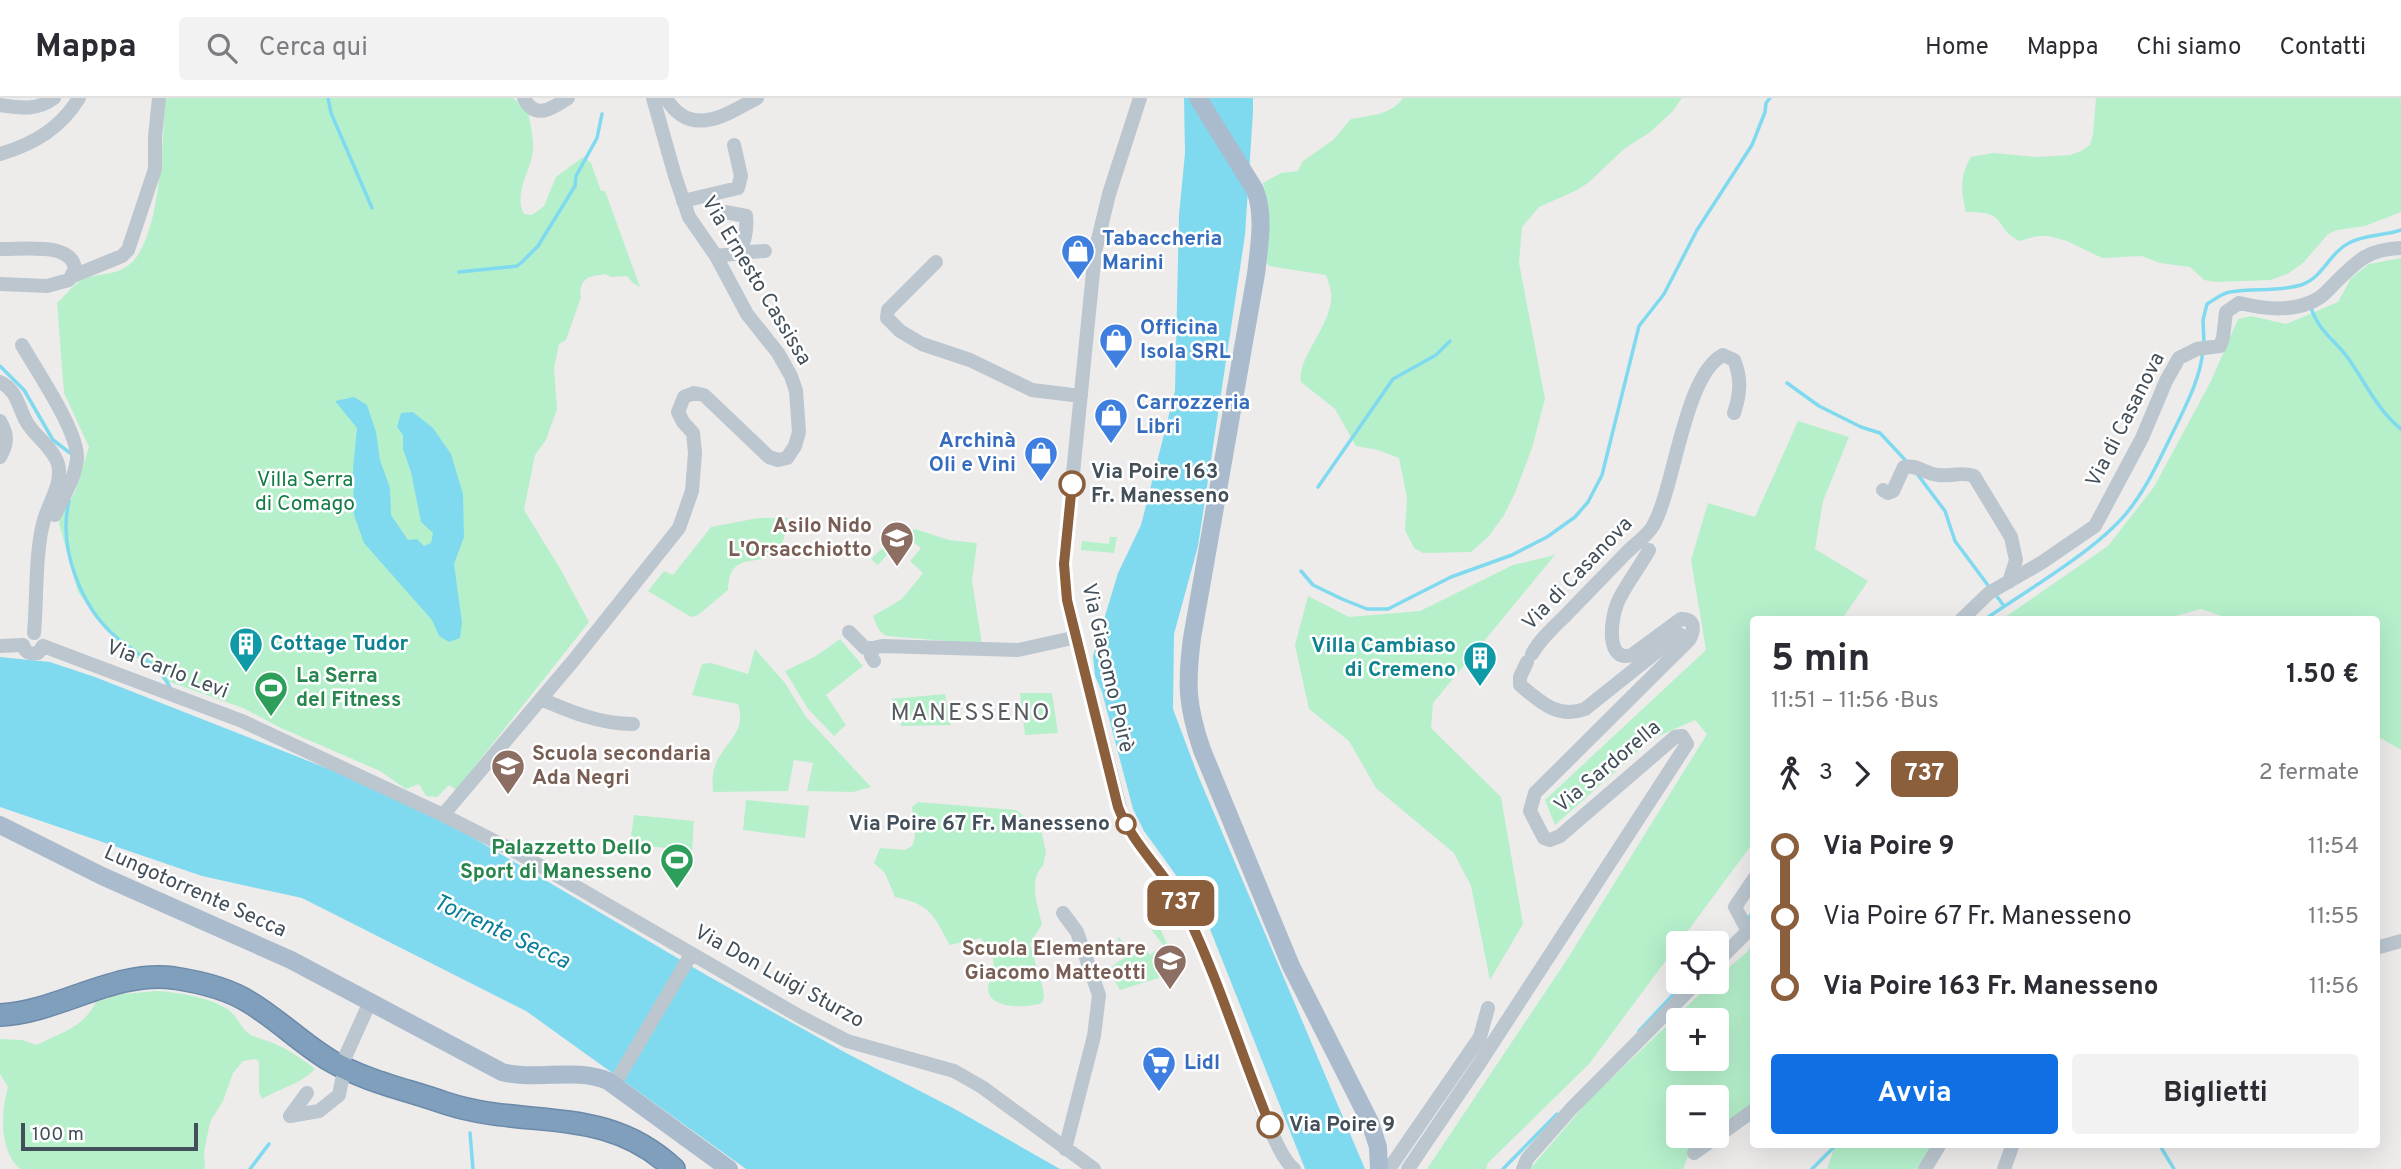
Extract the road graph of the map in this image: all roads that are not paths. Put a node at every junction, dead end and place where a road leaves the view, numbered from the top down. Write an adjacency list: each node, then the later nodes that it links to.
1 (54, 98): 10 (street)
2 (79, 98): 12 (street)
3 (159, 98): 21 (street)
4 (524, 98): 5 (street)
5 (568, 98)
6 (757, 98): 9 (street)
7 (1140, 98): 25 (street, Via Giacomo Poirè)
8 (1198, 98): 68 (main road)
9 (655, 99): 13 (street, Via Ernesto Cassissa)
10 (0, 105)
11 (734, 145): 13 (street)
12 (0, 154)
13 (684, 201): 19 (street, Via Ernesto Cassissa)
14 (725, 212): 18 (street)
15 (2401, 248): 32 (street, Via di Casanova)
16 (0, 249): 21 (street)
17 (765, 251): 18 (street)
18 (736, 253): 19 (street)
19 (716, 256): 41 (street, Via Ernesto Cassissa)
20 (936, 262): 25 (street)
21 (72, 276): 22 (street)
22 (0, 284)
23 (22, 345): 30 (street)
24 (0, 383): 30 (street)
25 (1081, 396): 36 (street, Via Giacomo Poirè)
26 (1734, 414): 37 (street, Via di Casanova)
27 (0, 421): 28 (street)
28 (0, 457)
29 (1883, 490): 32 (street)
30 (43, 522): 35 (street)
31 (1649, 550): 37 (street)
32 (2009, 582): 33 (street, Via di Casanova)
33 (1965, 616)
34 (849, 632): 36 (street)
35 (33, 633): 38 (street); 40 (street)
36 (1077, 638): 67 (street, Via Giacomo Poirè)
37 (1689, 640): 70 (street, Via Sardorella)
38 (23, 645): 39 (street); 40 (street)
39 (0, 646)
40 (43, 646): 43 (street, Via Carlo Levi)
41 (541, 699): 42 (street); 43 (street, Via Ernesto Cassissa)
42 (633, 724)
43 (443, 815): 62 (street, Via Don Luigi Sturzo)
44 (0, 825): 52 (main road, Lungotorrente Secca)
45 (1750, 885): 49 (street)
46 (1063, 913): 62 (street)
47 (2401, 942): 48 (street)
48 (2380, 947)
49 (1729, 950)
50 (689, 958): 56 (street)
51 (1686, 994): 71 (street)
52 (370, 1002): 55 (street); 56 (main road, Lungotorrente Secca)
53 (1488, 1007): 69 (street)
54 (0, 1015): 64 (highway)
55 (346, 1055)
56 (617, 1080): 65 (main road, Lungotorrente Secca)
57 (345, 1088): 58 (street)
58 (307, 1093)
59 (1750, 1113): 63 (street)
60 (1938, 1148): 72 (street)
61 (2012, 1148): 73 (street)
62 (1065, 1149): 66 (street, Via Don Luigi Sturzo)
63 (1694, 1153)
64 (674, 1169)
65 (729, 1169)
66 (1094, 1169)
67 (1294, 1169)
68 (1379, 1169)
69 (1389, 1169)
70 (1408, 1169)
71 (1523, 1169)
72 (1925, 1169)
73 (2004, 1169)

